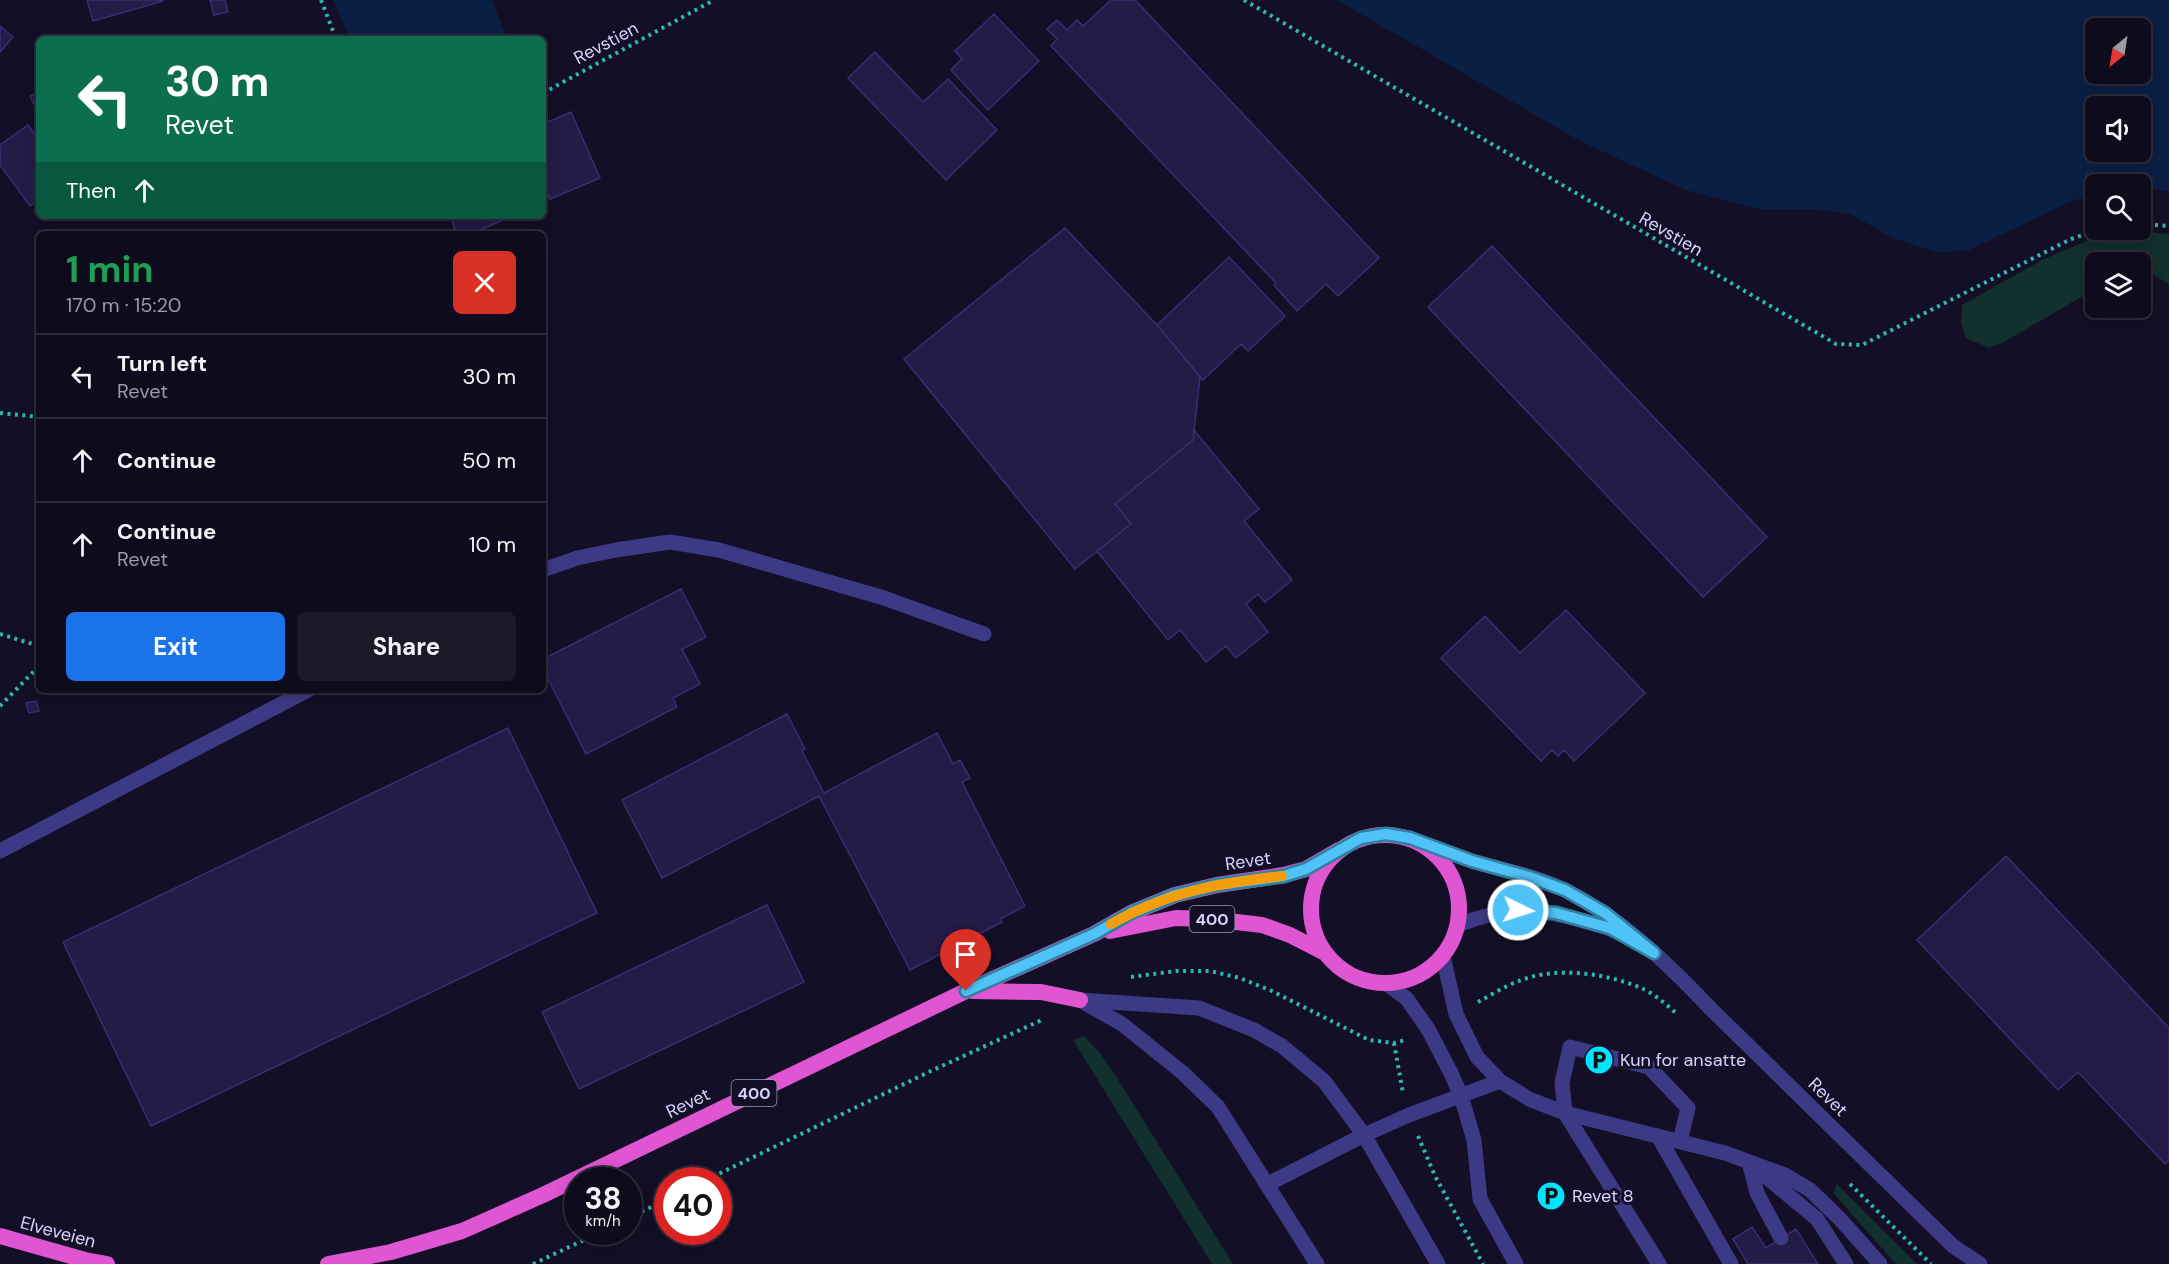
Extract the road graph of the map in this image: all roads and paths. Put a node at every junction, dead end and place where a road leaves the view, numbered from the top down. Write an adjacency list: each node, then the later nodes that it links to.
1 (321, 0): 4 (path)
2 (714, 0): 5 (path, Revstien)
3 (1244, 0): 8 (path, Revstien)
4 (335, 36)
5 (546, 91)
6 (2151, 225): 7 (path)
7 (2169, 226)
8 (2085, 234)
9 (0, 413): 10 (path)
10 (36, 417)
11 (546, 569): 13 (street)
12 (0, 634): 14 (path)
13 (984, 634)
14 (36, 645)
15 (36, 669): 17 (path)
16 (302, 693): 20 (street)
17 (0, 706)
18 (1410, 838): 19 (highway, 400); 21 (highway, 400); 24 (street, Revet)
19 (1339, 850): 22 (highway, Revet / 400); 23 (highway, 400)
20 (0, 851)
21 (1458, 925): 24 (street, Revet); 25 (highway, 400)
22 (1094, 934): 23 (highway, Revet / 400); 28 (highway, Revet / 400)
23 (1325, 953): 27 (highway, 400)
24 (1654, 953): 61 (street, Revet)
25 (1443, 956): 27 (highway, 400); 35 (street)
26 (1124, 978): 34 (path)
27 (1386, 983): 36 (street)
28 (966, 991): 29 (highway, 400); 50 (highway, Revet / 400)
29 (1080, 1000): 39 (street); 45 (street)
30 (1468, 1007): 32 (path)
31 (1047, 1017): 43 (path)
32 (1680, 1017)
33 (1412, 1038): 34 (path)
34 (1394, 1043): 38 (path)
35 (1500, 1080): 36 (street); 37 (street)
36 (1461, 1096): 38 (street); 55 (street)
37 (1565, 1113): 40 (street); 41 (street); 56 (street)
38 (1409, 1115): 39 (street); 54 (path)
39 (1364, 1135): 45 (street); 53 (street)
40 (1658, 1136): 41 (street); 57 (street)
41 (1680, 1141): 42 (street)
42 (1749, 1162): 47 (street); 58 (street); 59 (street)
43 (732, 1167)
44 (1847, 1182): 60 (path)
45 (1268, 1184): 52 (street)
46 (0, 1236): 49 (highway, Elveveien)
47 (1781, 1238)
48 (573, 1245): 51 (path)
49 (107, 1264)
50 (328, 1264)
51 (533, 1264)
52 (1317, 1264)
53 (1438, 1264)
54 (1483, 1264)
55 (1516, 1264)
56 (1659, 1264)
57 (1731, 1264)
58 (1846, 1264)
59 (1880, 1264)
60 (1931, 1264)
61 (1980, 1264)

